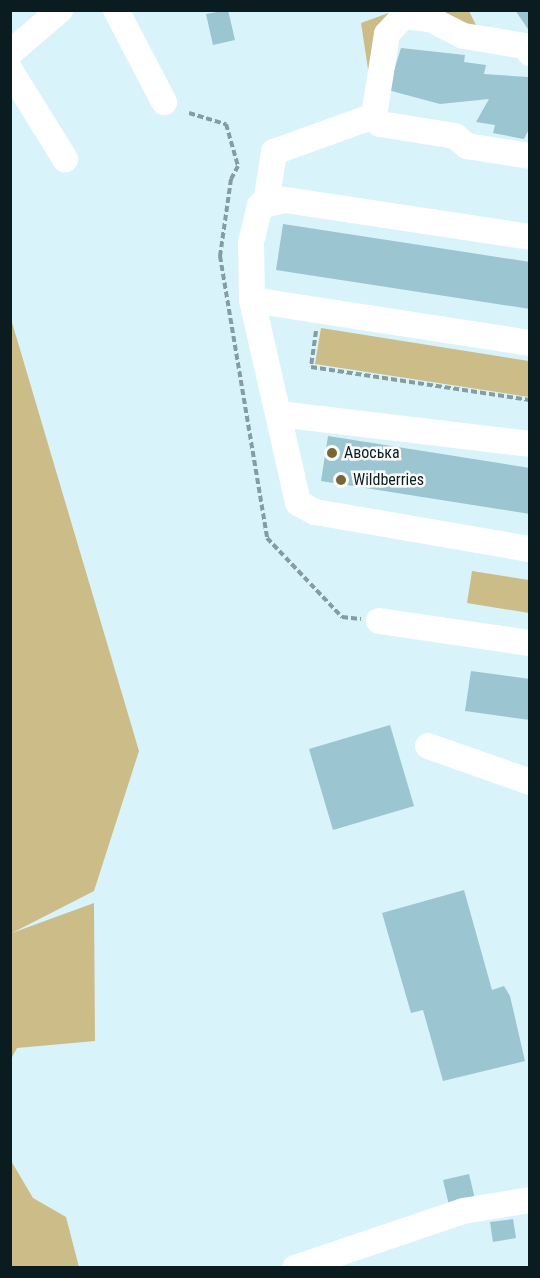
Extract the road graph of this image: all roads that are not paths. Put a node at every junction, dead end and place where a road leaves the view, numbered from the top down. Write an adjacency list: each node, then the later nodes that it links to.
1 (60, 10): 3 (lane)
2 (116, 10): 6 (lane)
3 (10, 53)
4 (530, 53): 7 (lane)
5 (10, 70): 9 (lane)
6 (164, 102)
7 (374, 116): 8 (lane); 10 (lane)
8 (530, 156)
9 (65, 159)
10 (266, 204): 11 (lane); 12 (lane)
11 (529, 233)
12 (252, 300): 13 (lane); 14 (lane)
13 (530, 343)
14 (279, 414): 15 (lane); 16 (lane)
15 (530, 444)
16 (530, 549)
17 (379, 621): 18 (lane)
18 (530, 643)
19 (428, 746): 20 (lane)
20 (530, 782)
21 (530, 1200): 22 (lane)
22 (295, 1268)

